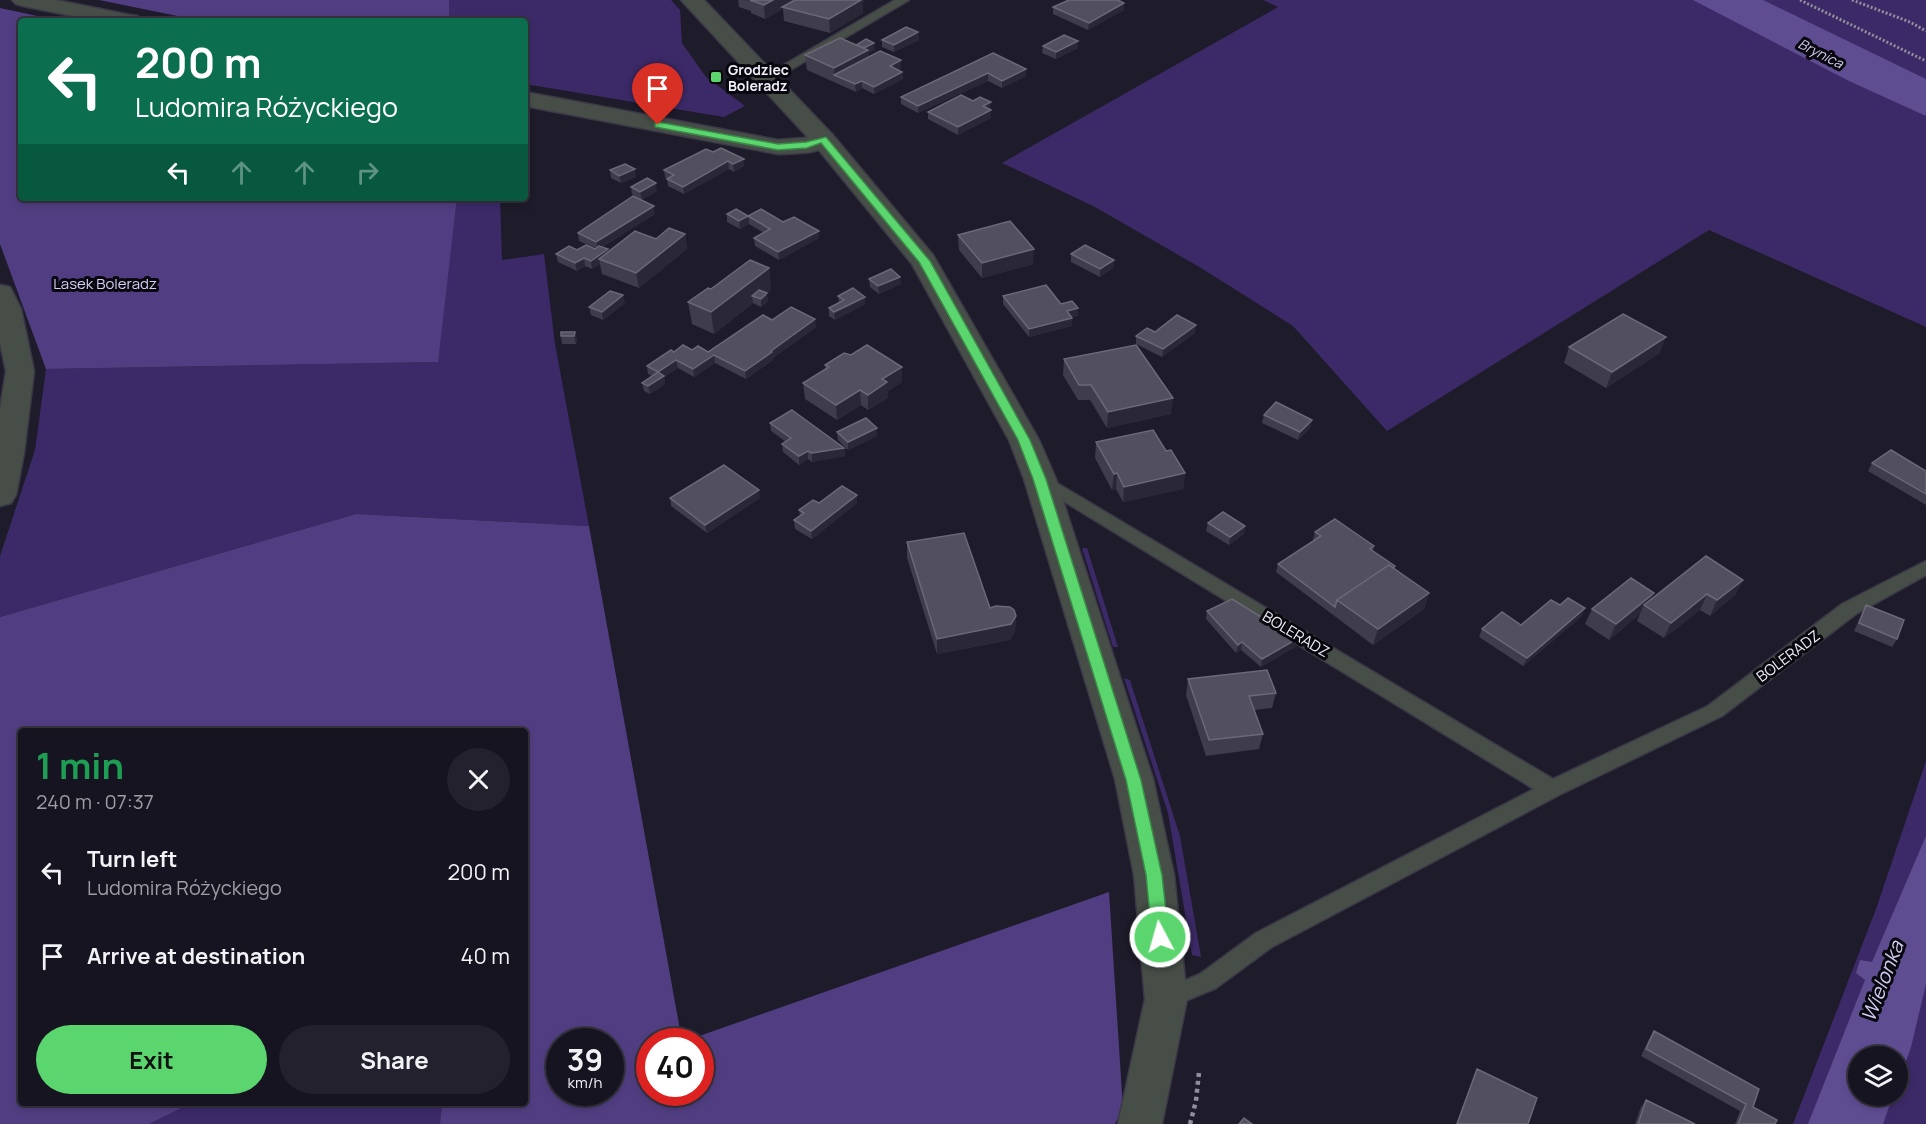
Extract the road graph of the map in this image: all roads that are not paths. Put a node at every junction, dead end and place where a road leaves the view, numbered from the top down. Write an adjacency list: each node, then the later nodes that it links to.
1 (23, 0): 4 (street)
2 (692, 0): 5 (street)
3 (903, 0): 5 (lane)
4 (115, 18)
5 (766, 79): 7 (street)
6 (528, 101): 7 (street)
7 (823, 139): 9 (street)
8 (0, 293): 10 (street)
9 (1040, 479): 12 (lane, BOLERADZ); 13 (street)
10 (0, 495)
11 (1926, 567): 12 (lane, BOLERADZ)
12 (1552, 789): 13 (lane, BOLERADZ)
13 (1166, 999): 14 (street)
14 (1140, 1124)

